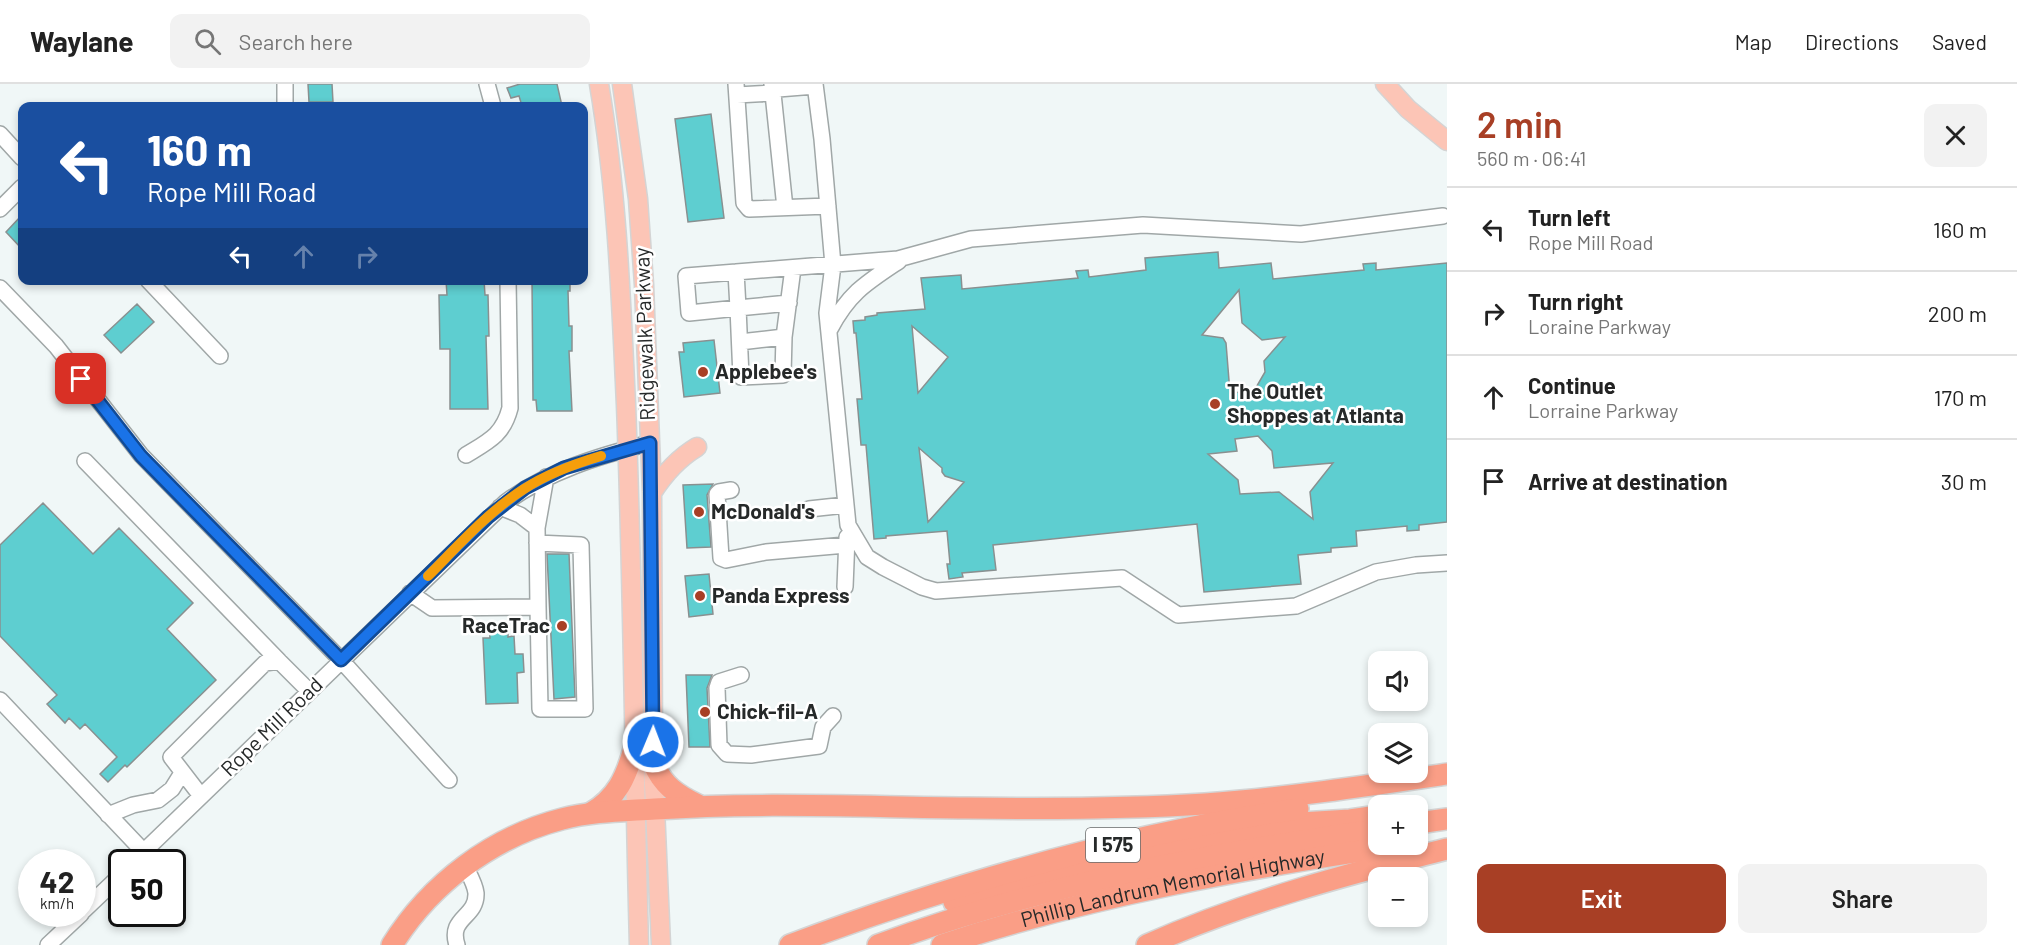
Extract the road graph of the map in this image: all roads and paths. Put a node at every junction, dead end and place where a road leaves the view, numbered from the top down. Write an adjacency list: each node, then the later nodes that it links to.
1 (285, 84): 9 (street)
2 (487, 84): 10 (street)
3 (599, 84): 34 (main road, Ridgewalk Parkway)
4 (622, 84): 32 (main road, Ridgewalk Parkway)
5 (1385, 84): 12 (main road)
6 (815, 85): 7 (street); 15 (street)
7 (772, 87): 8 (street); 16 (street)
8 (737, 89): 16 (street)
9 (285, 102)
10 (492, 102)
11 (0, 134): 13 (street)
12 (1447, 141)
13 (18, 154)
14 (18, 191): 17 (street)
15 (828, 206): 16 (street); 20 (street)
16 (785, 208)
17 (0, 209)
18 (1443, 216): 19 (street)
19 (906, 257): 20 (street); 28 (street)
20 (833, 265): 21 (street); 28 (street)
21 (794, 268): 22 (street); 26 (street)
22 (736, 272): 27 (street); 27 (street)
23 (153, 285): 31 (street)
24 (508, 285): 35 (street)
25 (0, 288): 50 (street)
26 (789, 303): 27 (street); 29 (street)
27 (738, 308): 30 (street)
28 (830, 329): 40 (street)
29 (784, 337): 30 (street); 30 (street)
30 (740, 342)
31 (220, 356)
32 (650, 443): 34 (street, Rope Mill Road); 39 (main road, Ridgewalk Parkway)
33 (697, 447): 39 (main road)
34 (628, 448): 37 (street, Rope Mill Road); 56 (main road, Ridgewalk Parkway)
35 (466, 455)
36 (85, 461): 51 (street)
37 (546, 477): 41 (street, Rope Mill Road); 44 (street)
38 (731, 490): 45 (street)
39 (652, 493): 57 (main road, Ridgewalk Parkway)
40 (846, 505): 42 (street); 43 (street)
41 (500, 507): 44 (street); 48 (street, Rope Mill Road)
42 (809, 509)
43 (848, 525): 45 (street); 46 (street)
44 (537, 536): 49 (street); 49 (street)
45 (846, 545): 47 (street)
46 (1447, 563)
47 (845, 587)
48 (410, 593): 49 (street); 50 (street, Rope Mill Road)
49 (538, 607)
50 (341, 660): 53 (street, Rope Mill Road); 60 (street)
51 (279, 661): 53 (street); 58 (street)
52 (741, 675): 55 (street)
53 (309, 691): 62 (street, Rope Mill Road)
54 (0, 700): 68 (street)
55 (833, 716)
56 (634, 749): 66 (main road, Ridgewalk Parkway); 67 (highway)
57 (653, 762): 63 (highway); 66 (main road, Ridgewalk Parkway)
58 (182, 773): 62 (street); 68 (street)
59 (1447, 774): 63 (highway)
60 (449, 780)
61 (1447, 787): 88 (highway, I 575)
62 (201, 796): 76 (street, Rope Mill Road)
63 (698, 806): 66 (highway)
64 (1447, 806): 65 (highway)
65 (1428, 809)
66 (645, 810): 67 (highway); 86 (main road, Ridgewalk Parkway); 87 (main road, Ridgewalk Parkway)
67 (591, 813): 79 (highway)
68 (108, 814): 75 (street)
69 (1368, 817): 88 (highway)
70 (1447, 819): 71 (highway)
71 (1428, 822)
72 (1368, 831): 89 (highway)
73 (1447, 839): 74 (highway)
74 (1428, 842)
75 (132, 849)
76 (146, 849)
77 (1447, 849): 91 (highway)
78 (1368, 850): 90 (highway, Phillip Landrum Memorial Highway / I 575)
79 (465, 866): 84 (highway); 85 (street)
80 (108, 888): 81 (street)
81 (96, 899)
82 (67, 927): 83 (street)
83 (48, 945)
84 (392, 945)
85 (457, 945)
86 (639, 945)
87 (661, 945)
88 (792, 945)
89 (878, 945)
90 (942, 945)
91 (1147, 945)

